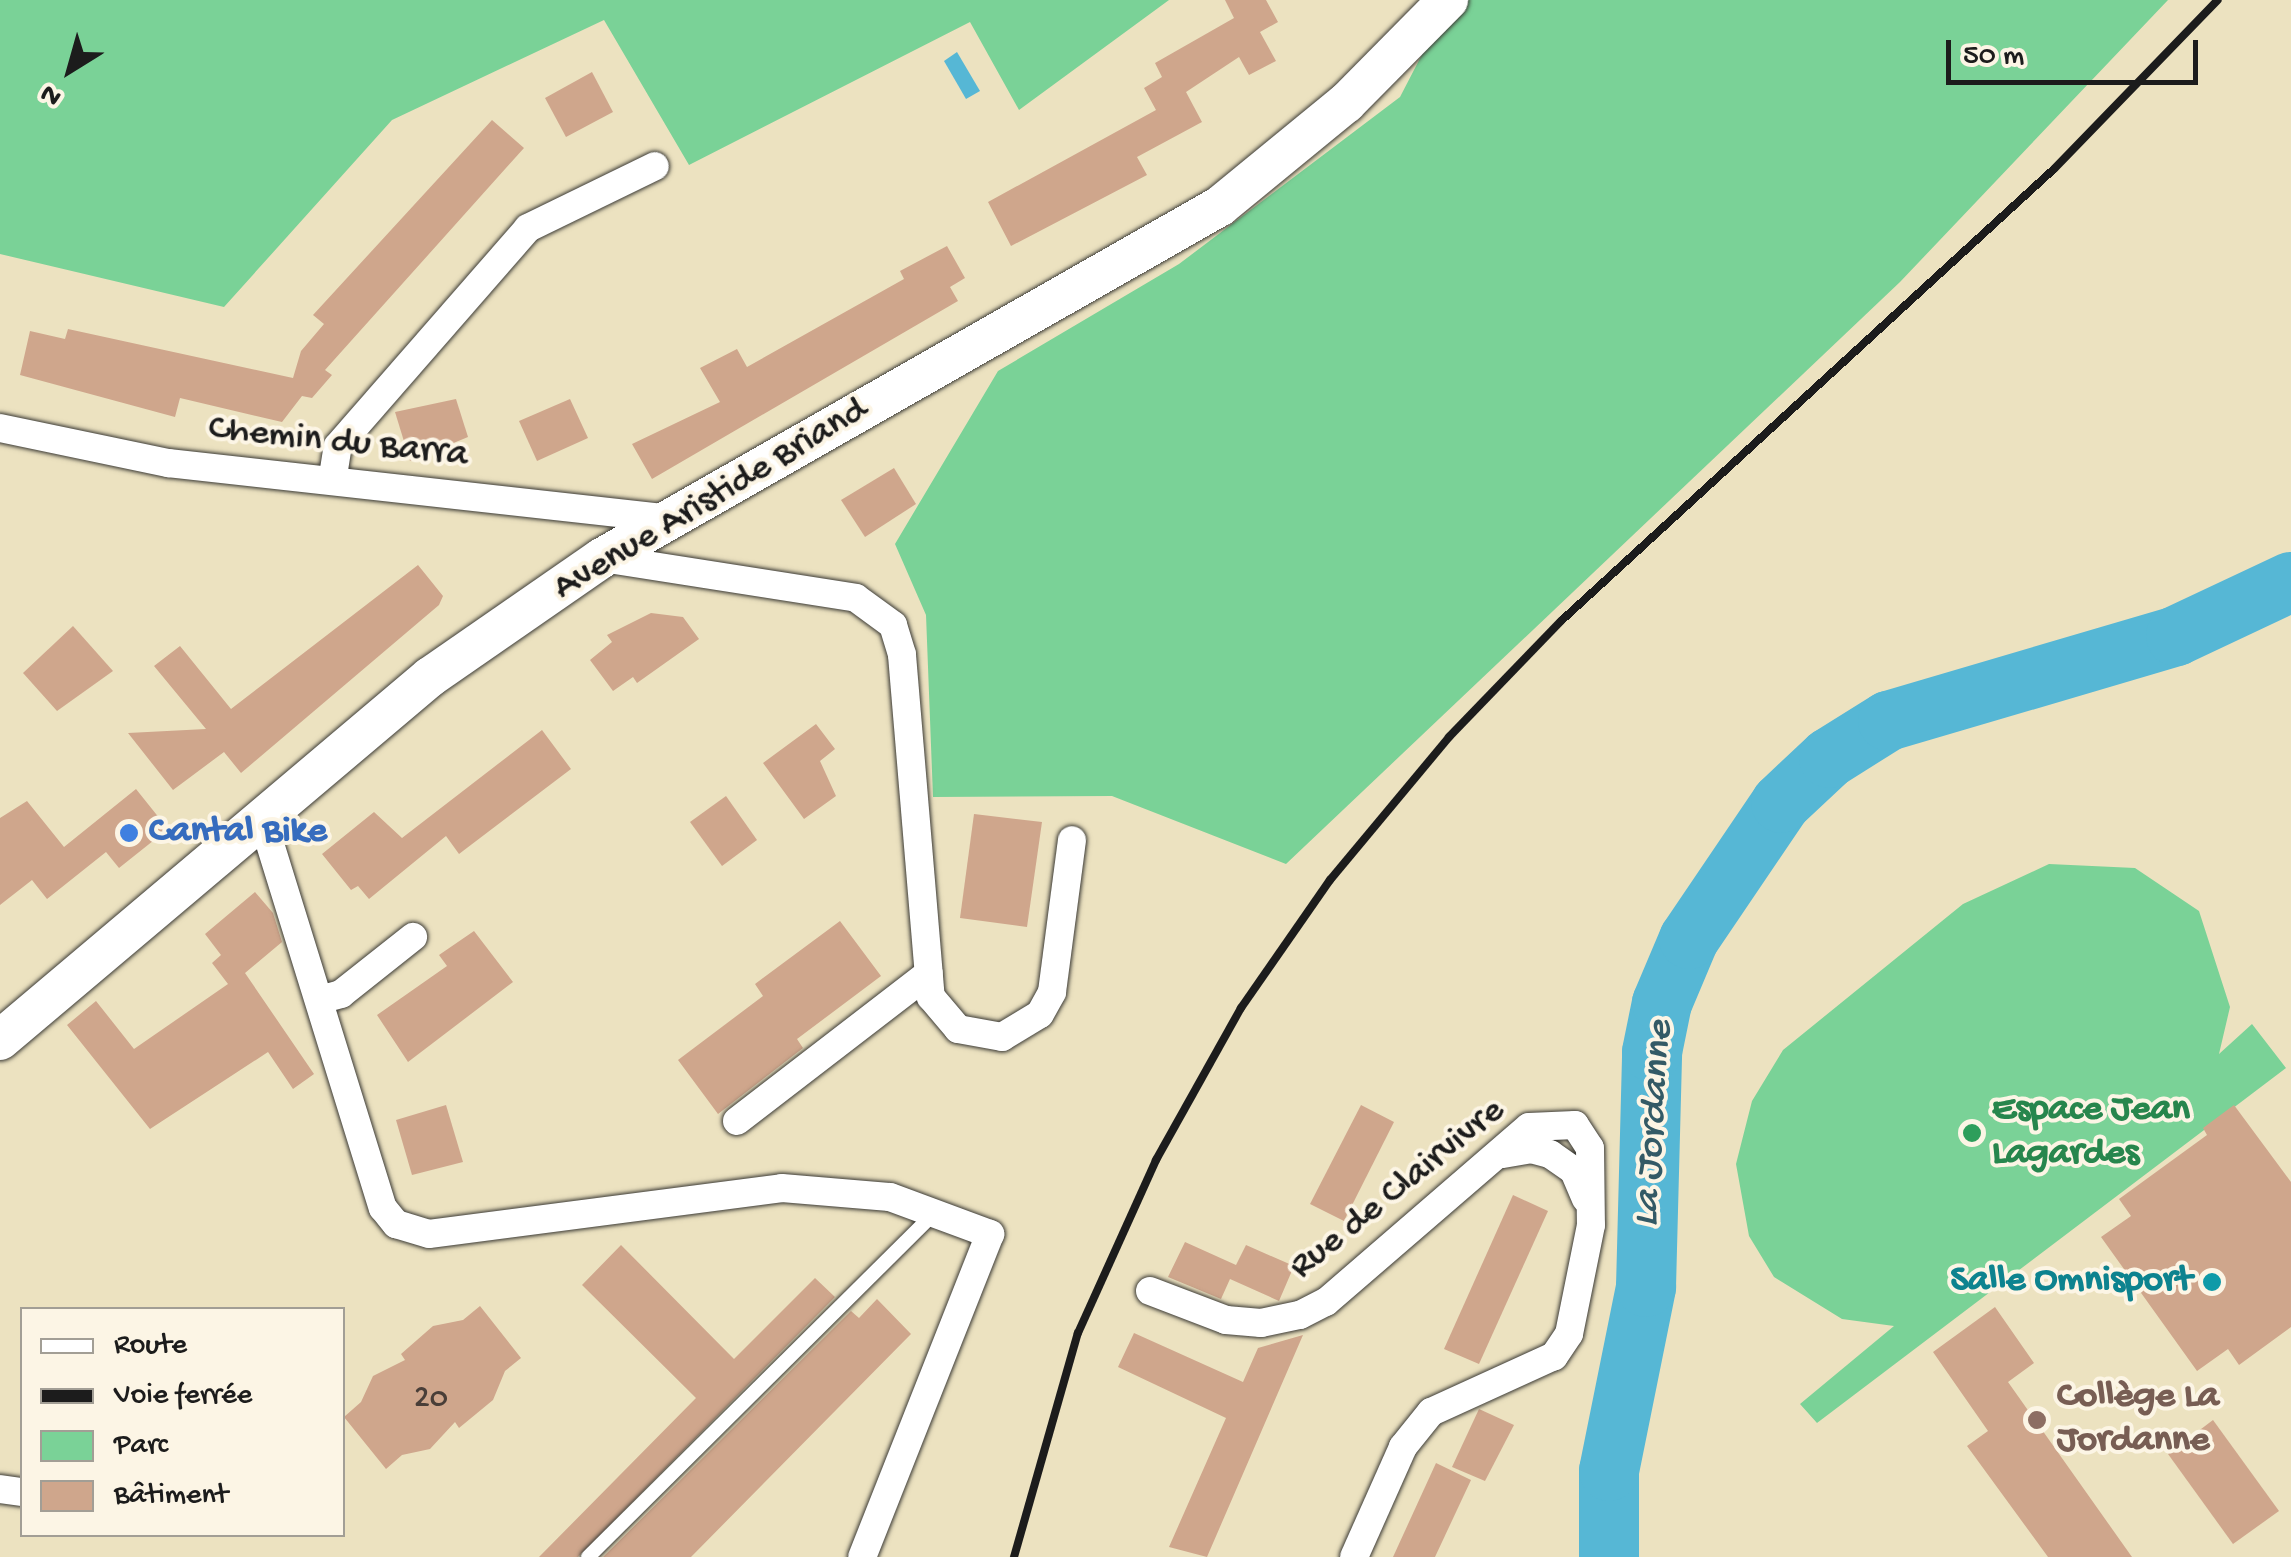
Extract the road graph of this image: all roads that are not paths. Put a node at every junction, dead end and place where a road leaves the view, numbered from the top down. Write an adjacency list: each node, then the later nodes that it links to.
1 (1448, 0): 6 (main road, Avenue Aristide Briand)
2 (654, 166): 5 (street)
3 (12, 431): 4 (street); 5 (street, Chemin du Barra)
4 (0, 453)
5 (333, 476): 6 (street, Chemin du Barra)
6 (672, 518): 7 (main road, Avenue Aristide Briand)
7 (602, 558): 8 (main road, Avenue Aristide Briand); 11 (street)
8 (262, 818): 12 (street); 13 (main road, Avenue Aristide Briand)
9 (1072, 840): 11 (street)
10 (413, 938): 12 (street)
11 (929, 973): 14 (street)
12 (319, 1000): 17 (street)
13 (0, 1040)
14 (737, 1121)
15 (1503, 1154): 16 (street); 16 (street, Rue de Clairvivre); 18 (street, Rue de Clairvivre)
16 (1589, 1205): 21 (street, Rue de Clairvivre)
17 (935, 1212): 19 (lane); 20 (street)
18 (1150, 1291)
19 (588, 1557)
20 (862, 1557)
21 (1354, 1557)

